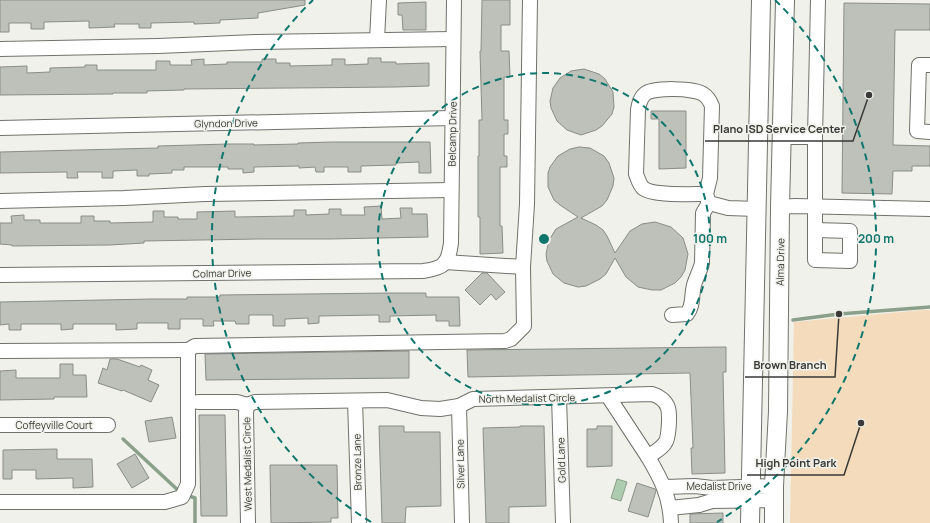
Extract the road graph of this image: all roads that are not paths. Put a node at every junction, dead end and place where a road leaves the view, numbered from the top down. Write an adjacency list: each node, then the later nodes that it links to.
1 (379, 0): 8 (street)
2 (454, 0): 7 (street, Belcamp Drive)
3 (530, 0): 25 (street)
4 (761, 0): 21 (main road)
5 (785, 0): 14 (main road, Alma Drive)
6 (818, 0): 15 (street)
7 (453, 39): 8 (street); 11 (street, Belcamp Drive)
8 (377, 40): 9 (street)
9 (0, 49)
10 (930, 65): 13 (street)
11 (452, 118): 12 (street, Glyndon Drive); 16 (street, Belcamp Drive)
12 (0, 128)
13 (930, 132)
14 (782, 137): 15 (street); 20 (main road, Alma Drive)
15 (815, 137): 19 (street)
16 (451, 190): 18 (street); 24 (street, Belcamp Drive)
17 (708, 199): 17 (street); 21 (street); 27 (street)
18 (0, 201)
19 (815, 206): 20 (street); 22 (street); 23 (street)
20 (780, 207): 21 (main road); 41 (main road, Alma Drive)
21 (757, 209): 40 (main road)
22 (930, 209)
23 (815, 230)
24 (444, 264): 25 (street, Colmar Drive); 26 (street, Colmar Drive)
25 (523, 266): 28 (street)
26 (0, 275)
27 (672, 315)
28 (188, 350): 29 (street); 42 (street)
29 (0, 351)
30 (608, 396): 31 (street, North Medalist Circle); 38 (street); 38 (street, North Medalist Circle)
31 (558, 397): 35 (street, North Medalist Circle); 47 (street, Gold Lane)
32 (356, 400): 34 (street, North Medalist Circle); 35 (street, North Medalist Circle); 45 (street, Bronze Lane)
33 (198, 402): 34 (street, North Medalist Circle)
34 (248, 405): 44 (street, West Medalist Circle)
35 (459, 406): 46 (street, Silver Lane)
36 (0, 425): 37 (street, Coffeyville Court)
37 (108, 425)
38 (648, 457): 39 (street)
39 (665, 487): 40 (street, Medalist Drive); 43 (street)
40 (750, 493): 41 (street, Medalist Drive); 43 (street, Medalist Drive); 49 (main road)
41 (774, 493): 50 (main road, Alma Drive)
42 (0, 502)
43 (670, 508): 48 (street)
44 (248, 523)
45 (359, 523)
46 (462, 523)
47 (563, 523)
48 (671, 523)
49 (750, 523)
50 (774, 523)

